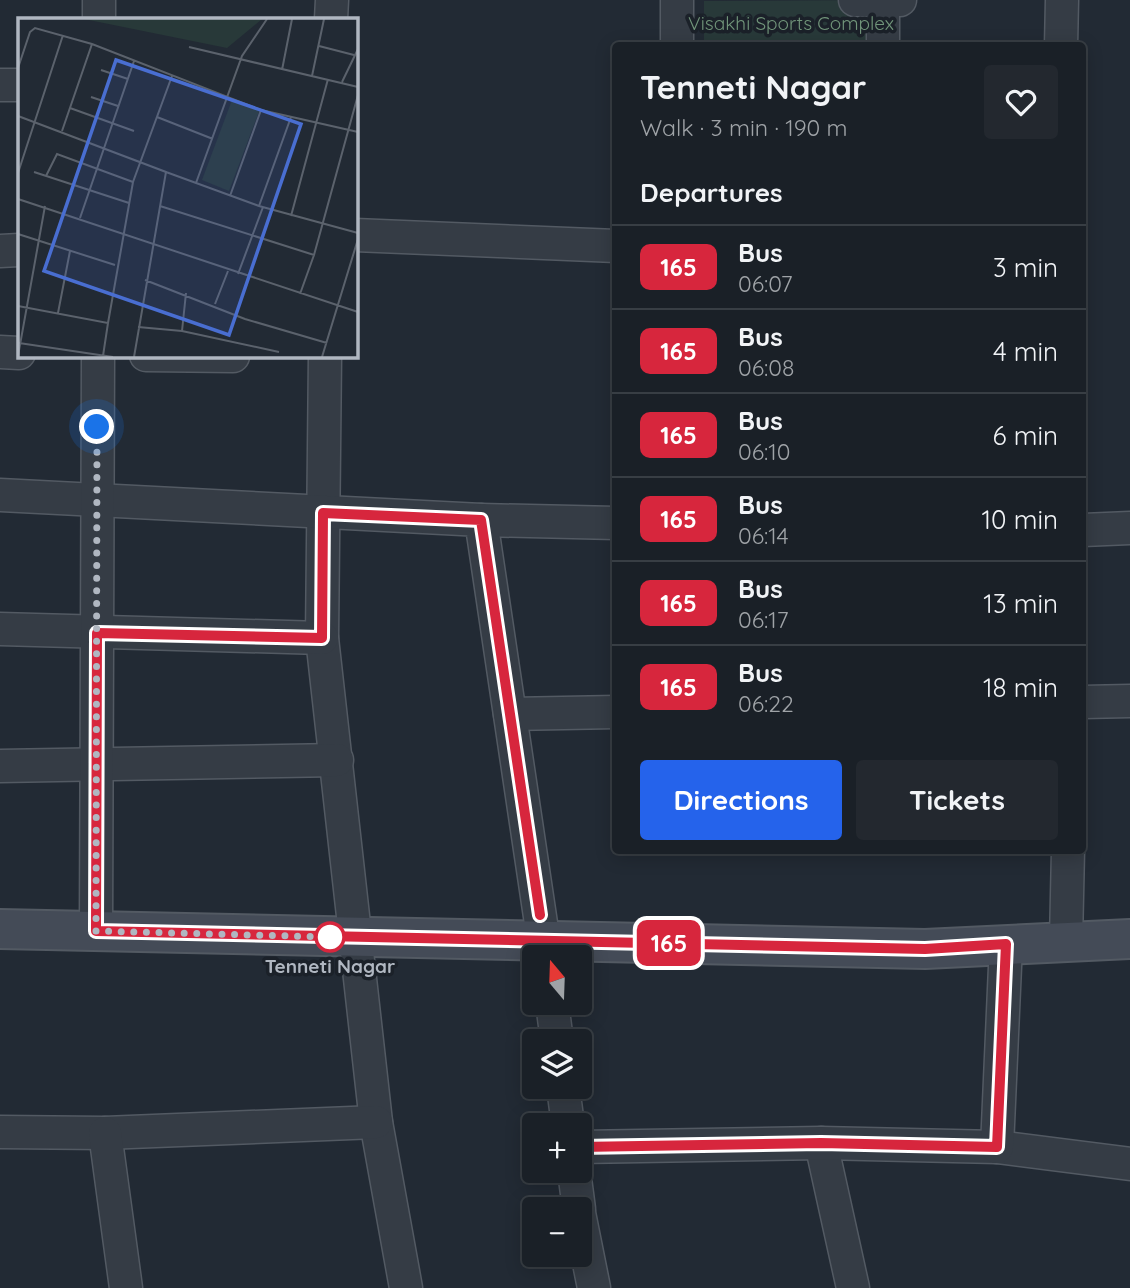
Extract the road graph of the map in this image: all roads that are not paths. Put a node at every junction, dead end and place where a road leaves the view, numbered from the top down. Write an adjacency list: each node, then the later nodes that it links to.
1 (99, 0): 6 (street)
2 (332, 0): 7 (street)
3 (677, 0): 8 (street)
4 (879, 0): 9 (street)
5 (1062, 0): 10 (street)
6 (99, 18)
7 (331, 18)
8 (677, 42)
9 (883, 42)
10 (1061, 42)
11 (0, 85): 12 (street)
12 (18, 85)
13 (357, 235): 14 (street)
14 (612, 246)
15 (18, 250): 16 (street)
16 (0, 251)
17 (0, 352): 18 (street)
18 (18, 353)
19 (98, 357): 22 (street)
20 (326, 357): 23 (street)
21 (0, 495): 22 (street)
22 (97, 499): 23 (street); 29 (street)
23 (323, 513): 24 (street); 30 (street)
24 (481, 520): 25 (street); 34 (street)
25 (612, 523)
26 (1130, 528): 27 (street)
27 (1086, 530)
28 (0, 629): 29 (street)
29 (97, 633): 30 (street); 37 (street)
30 (322, 638): 35 (street)
31 (1130, 701): 32 (street)
32 (1086, 702)
33 (612, 712): 34 (street)
34 (510, 714): 45 (street)
35 (337, 760): 37 (street); 41 (street)
36 (0, 766): 37 (street)
37 (97, 766): 40 (street)
38 (1068, 854): 43 (street)
39 (0, 929): 40 (main road)
40 (96, 931): 41 (main road)
41 (354, 937): 46 (main road); 48 (street)
42 (1130, 939): 43 (main road)
43 (1066, 941): 44 (main road)
44 (1006, 944): 47 (main road); 53 (street)
45 (544, 945)
46 (522, 948)
47 (592, 949)
48 (376, 1122): 50 (street); 57 (street)
49 (0, 1132): 50 (street)
50 (105, 1133): 56 (street)
51 (821, 1143): 52 (street); 53 (street); 59 (street)
52 (592, 1147)
53 (997, 1147): 54 (street)
54 (1130, 1164)
55 (590, 1267): 58 (street)
56 (126, 1288)
57 (406, 1288)
58 (594, 1288)
59 (853, 1288)

